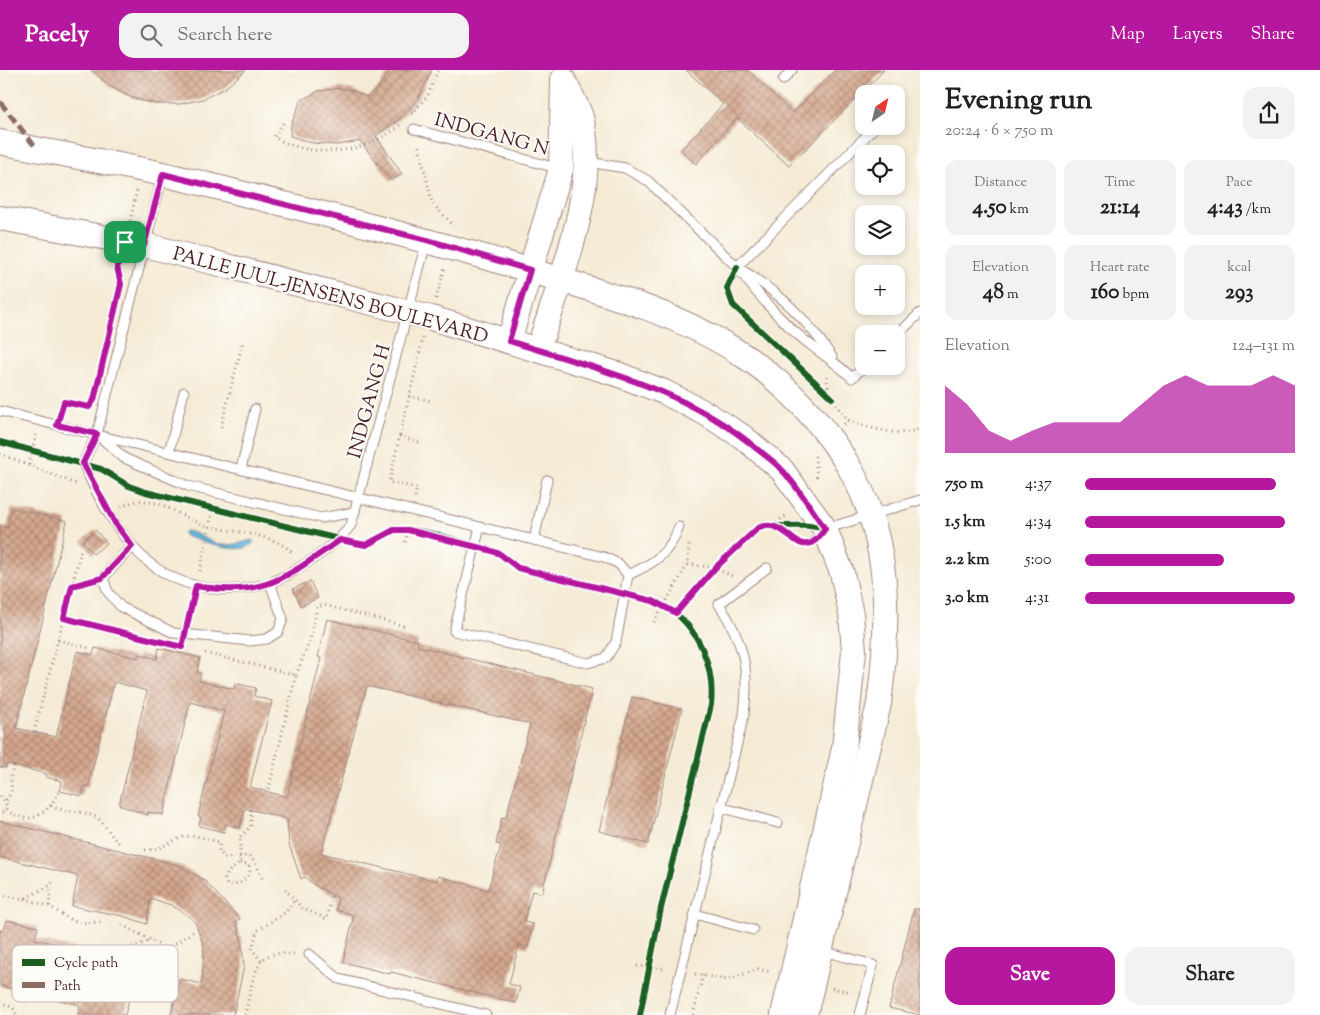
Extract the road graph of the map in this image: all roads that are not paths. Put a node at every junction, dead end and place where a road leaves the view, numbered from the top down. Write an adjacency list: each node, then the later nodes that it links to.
1 (792, 70): 2 (lane)
2 (783, 80)
3 (414, 129): 6 (lane, INDGANG N)
4 (867, 135): 11 (lane)
5 (0, 142): 7 (street, PALLE JUUL-JENSENS BOULEVARD)
6 (574, 165): 11 (lane, INDGANG N); 12 (street); 13 (street)
7 (153, 172): 9 (street, PALLE JUUL-JENSENS BOULEVARD); 10 (lane)
8 (0, 218): 10 (street, PALLE JUUL-JENSENS BOULEVARD)
9 (427, 240): 12 (street, PALLE JUUL-JENSENS BOULEVARD); 14 (lane, INDGANG H)
10 (135, 244): 14 (street, PALLE JUUL-JENSENS BOULEVARD); 24 (lane)
11 (737, 267): 19 (lane); 19 (lane)
12 (530, 270): 13 (street, PALLE JUUL-JENSENS BOULEVARD); 17 (street)
13 (560, 279): 18 (street); 31 (street, PALLE JUUL-JENSENS BOULEVARD)
14 (409, 312): 17 (street, PALLE JUUL-JENSENS BOULEVARD); 28 (lane, INDGANG H)
15 (920, 314): 16 (lane)
16 (905, 328)
17 (509, 341): 18 (street, PALLE JUUL-JENSENS BOULEVARD)
18 (538, 350): 34 (street, PALLE JUUL-JENSENS BOULEVARD)
19 (835, 362): 20 (lane)
20 (855, 375)
21 (184, 392): 25 (lane)
22 (255, 409): 26 (lane)
23 (0, 411): 24 (lane)
24 (97, 434): 25 (lane); 30 (lane); 36 (lane, INDGANG H)
25 (169, 452): 26 (lane)
26 (241, 469): 28 (lane)
27 (547, 480): 35 (lane)
28 (359, 498): 30 (lane, INDGANG H); 32 (lane)
29 (920, 500): 31 (lane)
30 (355, 512): 39 (lane, INDGANG H)
31 (870, 515): 34 (lane); 44 (street, PALLE JUUL-JENSENS BOULEVARD)
32 (480, 527): 35 (lane); 38 (lane)
33 (679, 527): 38 (lane)
34 (825, 529): 44 (street, PALLE JUUL-JENSENS BOULEVARD)
35 (534, 540): 38 (lane)
36 (132, 546): 39 (lane, INDGANG H); 39 (lane)
37 (768, 568): 40 (lane)
38 (628, 575)
39 (270, 583)
40 (720, 807): 41 (lane); 42 (lane)
41 (778, 823)
42 (695, 914): 43 (lane); 48 (lane)
43 (753, 930)
44 (811, 948): 46 (street, PALLE JUUL-JENSENS BOULEVARD); 51 (lane)
45 (309, 954): 47 (lane)
46 (803, 980): 49 (street, PALLE JUUL-JENSENS BOULEVARD); 50 (street, PALLE JUUL-JENSENS BOULEVARD)
47 (486, 1015)
48 (670, 1015)
49 (783, 1015)
50 (805, 1015)
51 (860, 1015)

